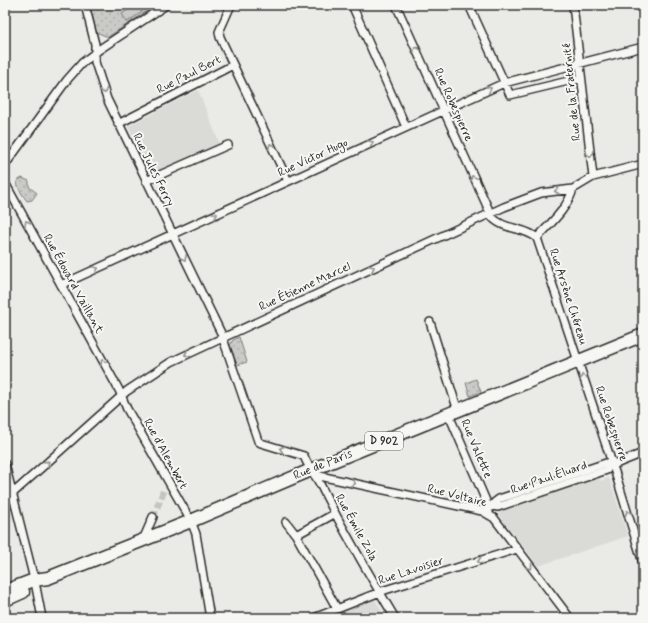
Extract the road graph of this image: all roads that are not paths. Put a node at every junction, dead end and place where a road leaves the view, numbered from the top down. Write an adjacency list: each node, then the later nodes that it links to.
1 (85, 5): 9 (street, Rue Jules Ferry)
2 (166, 5): 9 (street)
3 (231, 5): 11 (street, Rue Paul Bert)
4 (352, 5): 16 (street)
5 (396, 5): 14 (street, Rue Robespierre, one-way to 5)
6 (469, 5): 13 (street)
7 (573, 5): 10 (street, Rue de la Fraternité)
8 (643, 47): 10 (street, Rue Victor Hugo)
9 (95, 53): 15 (street, Rue Jules Ferry, one-way to 15); 19 (street)
10 (580, 64): 12 (street, Rue de la Fraternité); 13 (street, Rue Victor Hugo)
11 (233, 65): 15 (street, Rue Paul Bert); 22 (street, one-way to 11)
12 (581, 78): 13 (street); 20 (street, Rue de la Fraternité, one-way to 20)
13 (504, 83): 14 (street, Rue Victor Hugo, one-way to 13)
14 (443, 111): 16 (street, Rue Victor Hugo); 25 (street, Rue Robespierre, one-way to 14)
15 (118, 124): 21 (street, Rue Jules Ferry)
16 (406, 127): 22 (street, Rue Victor Hugo, one-way to 16)
17 (228, 145): 21 (street)
18 (643, 164): 20 (street, Rue Étienne Marcel)
19 (5, 165)
20 (593, 177): 24 (street, Rue Étienne Marcel)
21 (146, 181): 26 (street, Rue Jules Ferry)
22 (288, 181): 26 (street, Rue Victor Hugo, one-way to 22)
23 (5, 183): 28 (street, Rue Édouard Vaillant, one-way to 23)
24 (573, 189): 25 (street, Rue Étienne Marcel, one-way to 25); 27 (street)
25 (490, 213): 27 (street); 31 (street, Rue Étienne Marcel, one-way to 25)
26 (173, 234): 28 (street, Rue Victor Hugo, one-way to 26); 31 (street, Rue Jules Ferry, one-way to 31)
27 (537, 238): 32 (street, Rue Arsène Chéreau)
28 (61, 285): 33 (street, Rue Édouard Vaillant, one-way to 28)
29 (430, 322): 34 (street, Rue Valette)
30 (643, 335): 32 (main road, Rue de Paris / D 902)
31 (222, 338): 33 (street, Rue Étienne Marcel, one-way to 33); 38 (street, one-way to 31)
32 (578, 362): 34 (main road, Rue de Paris / D 902); 36 (street, Rue Robespierre, one-way to 32)
33 (121, 396): 39 (street, Rue d'Alembert); 41 (street, Rue Étienne Marcel, one-way to 33)
34 (453, 413): 38 (main road, Rue de Paris / D 902); 42 (street, Rue Valette)
35 (643, 453): 36 (street, Rue Paul Éluard)
36 (611, 463): 42 (street, Rue Paul Éluard); 50 (street, Rue Robespierre, one-way to 36)
37 (5, 464): 41 (street)
38 (313, 472): 42 (street, Rue Voltaire, one-way to 42); 43 (street, Rue Émile Zola); 45 (main road, Rue de Paris / D 902)
39 (167, 480): 40 (street); 45 (street, Rue d'Alembert)
40 (164, 490)
41 (12, 494): 51 (street)
42 (490, 510): 49 (street, Rue Voltaire)
43 (334, 514): 47 (street); 53 (street, Rue Émile Zola)
44 (153, 517): 48 (street)
45 (191, 521): 48 (main road, Rue de Paris / D 902); 57 (street, Rue d'Alembert)
46 (286, 522): 47 (street)
47 (296, 535): 55 (street)
48 (143, 540): 51 (main road, Rue de Paris / D 902)
49 (517, 549): 53 (street, Rue Lavoisier, one-way to 53); 60 (street, Rue Voltaire, one-way to 60)
50 (643, 563)
51 (35, 583): 52 (main road); 54 (main road); 56 (street)
52 (5, 591)
53 (379, 592): 55 (street, Rue Lavoisier); 59 (street, Rue Émile Zola)
54 (5, 600)
55 (336, 609): 58 (street, Rue Lavoisier)
56 (42, 618)
57 (210, 618)
58 (314, 618)
59 (395, 618)
60 (570, 618)

